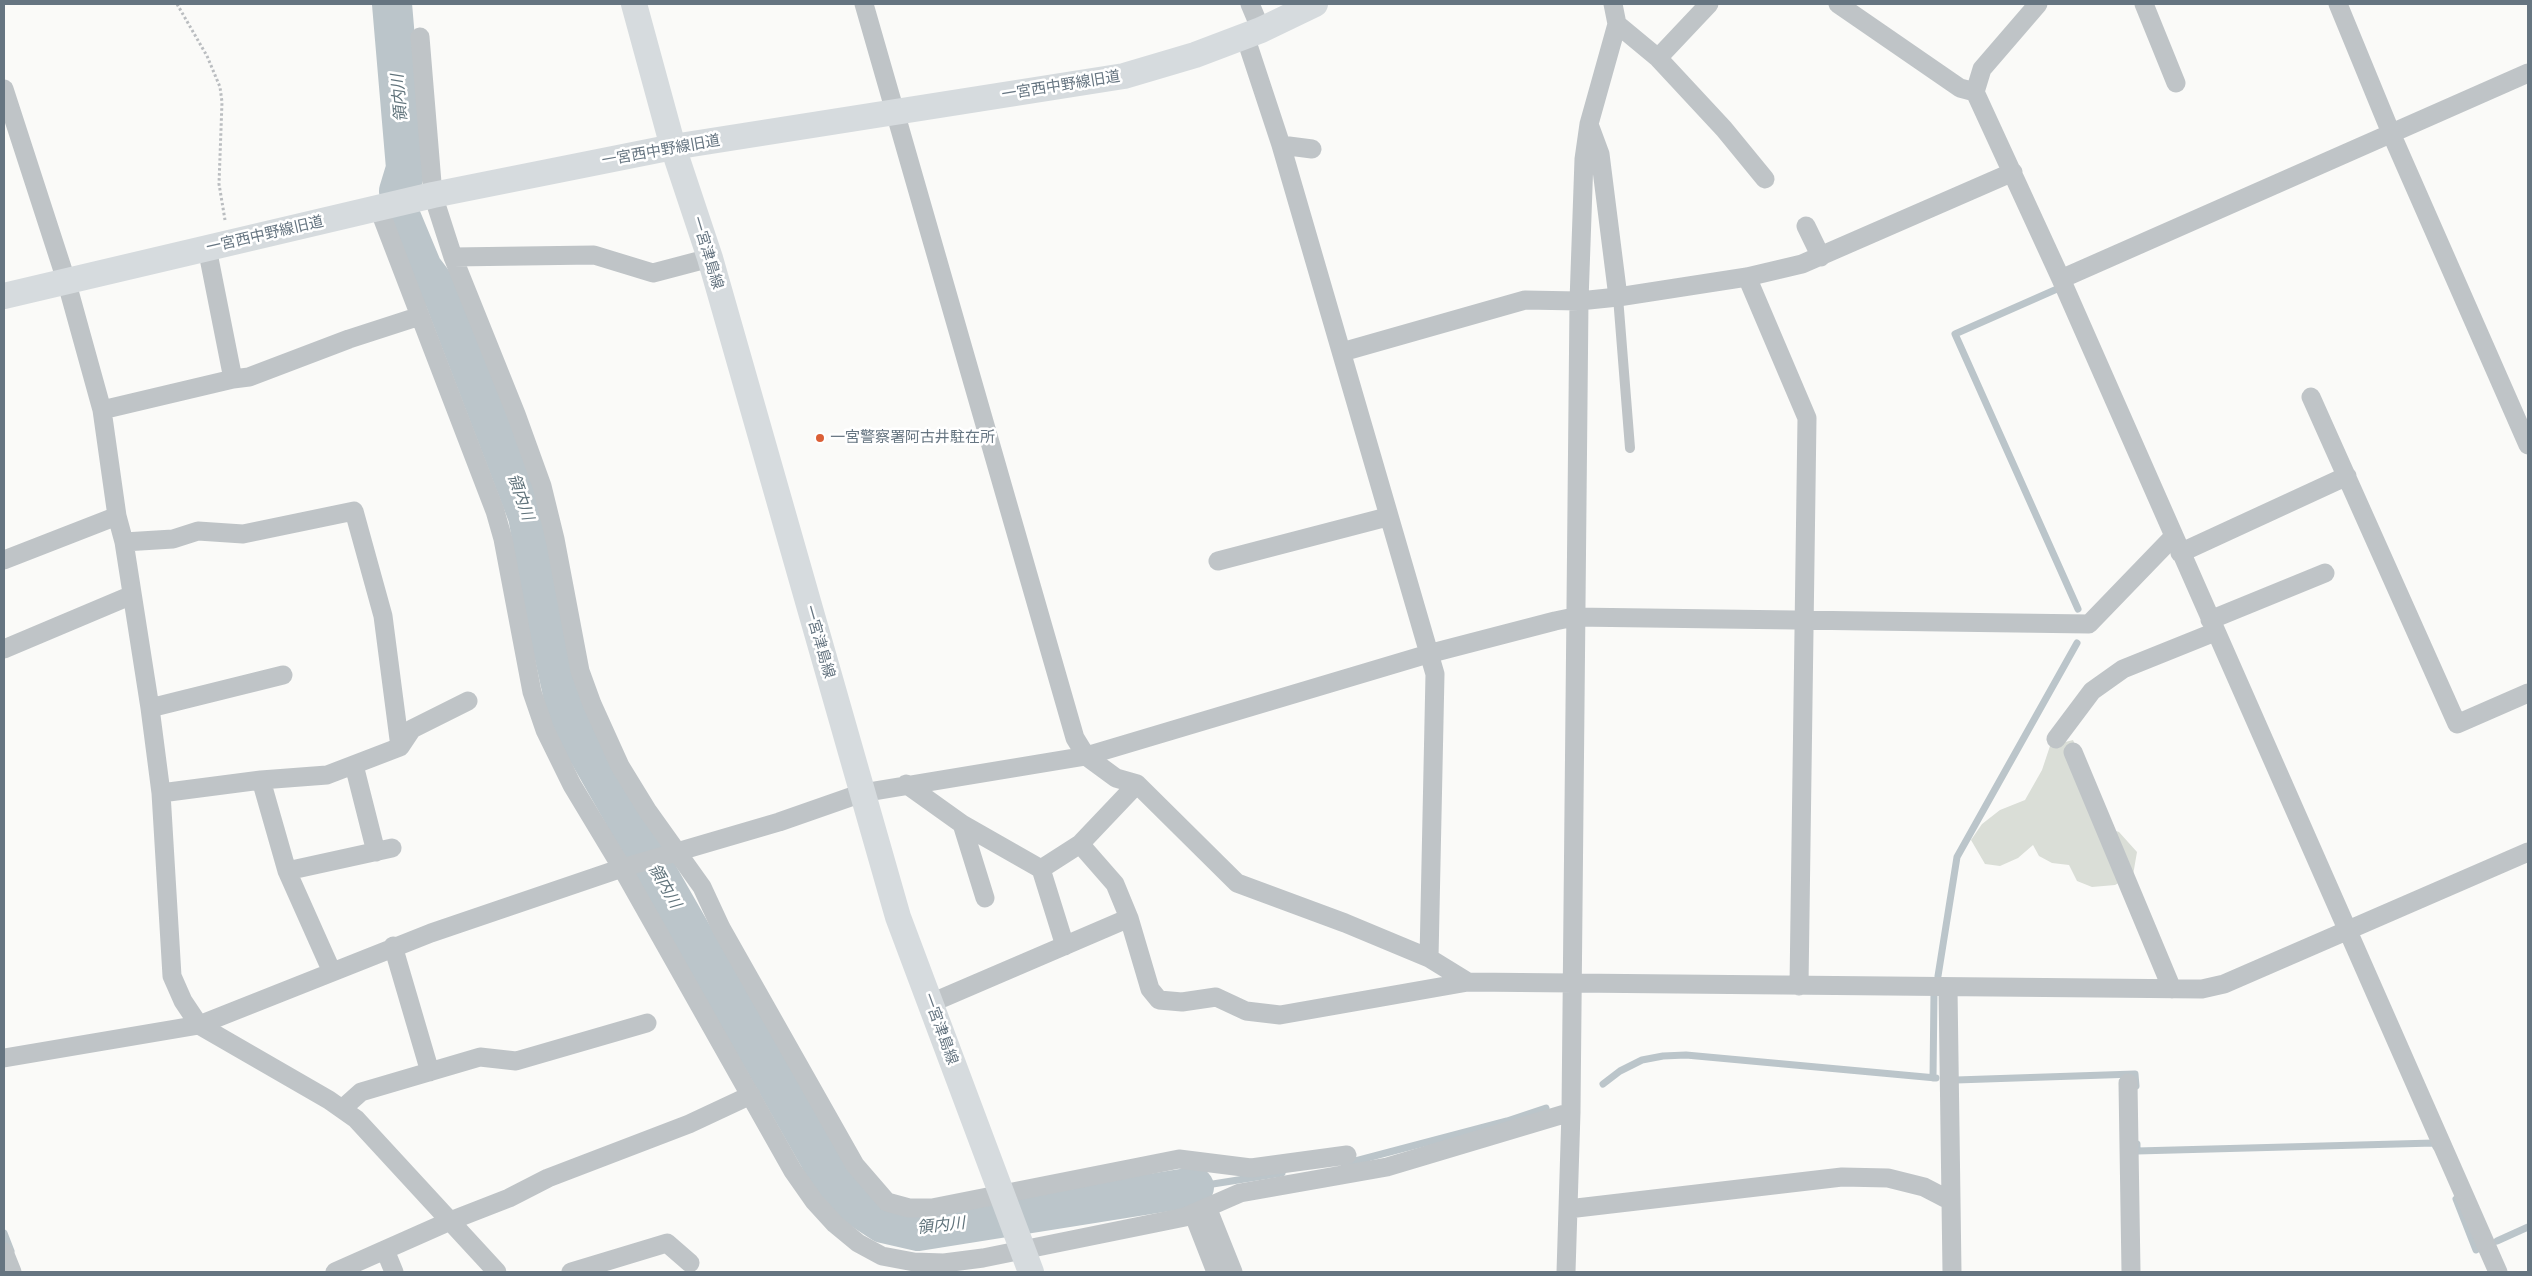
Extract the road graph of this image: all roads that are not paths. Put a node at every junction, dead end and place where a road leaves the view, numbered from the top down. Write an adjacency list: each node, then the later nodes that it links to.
1 (634, 4): 23 (street, 一宮津島線)
2 (864, 4): 19 (street)
3 (1250, 4): 12 (street)
4 (1315, 4): 12 (street, 一宮西中野線旧道)
5 (1613, 4): 11 (street)
6 (1708, 4): 14 (street)
7 (1838, 4): 18 (street)
8 (2038, 4): 18 (street)
9 (2144, 4): 16 (street)
10 (2338, 4): 21 (street)
11 (1617, 24): 14 (street); 20 (street)
12 (1253, 33): 19 (street, 一宮西中野線旧道); 22 (street)
13 (420, 37): 27 (street)
14 (1658, 58): 26 (street)
15 (2528, 73): 21 (street)
16 (2176, 83)
17 (4, 89): 36 (street)
18 (1975, 92): 25 (street)
19 (895, 113): 23 (street, 一宮西中野線旧道); 68 (street)
20 (1589, 124): 38 (street); 39 (street)
21 (2391, 132): 35 (street); 45 (street)
22 (1281, 145): 24 (street); 41 (street)
23 (673, 147): 27 (street, 一宮西中野線旧道); 33 (street, 一宮津島線)
24 (1312, 149)
25 (2013, 172): 32 (street); 35 (street)
26 (1765, 179)
27 (433, 195): 28 (street, 一宮西中野線旧道); 31 (street)
28 (379, 209): 30 (street, 一宮西中野線旧道); 40 (street)
29 (1806, 226): 32 (street)
30 (217, 246): 36 (street, 一宮西中野線旧道); 42 (street)
31 (453, 257): 33 (street); 77 (street)
32 (1821, 257): 34 (street)
33 (710, 258): 74 (street, 一宮津島線)
34 (1747, 277): 38 (street); 57 (street)
35 (2061, 279): 51 (street)
36 (66, 280): 37 (street, 一宮西中野線旧道); 44 (street)
37 (4, 296)
38 (1618, 297): 39 (street); 46 (lane)
39 (1578, 301): 41 (street); 56 (street)
40 (420, 316): 42 (street); 79 (street)
41 (1342, 352): 49 (street)
42 (233, 379): 44 (street)
43 (2311, 397): 47 (street)
44 (102, 410): 48 (street)
45 (2528, 445)
46 (1630, 448)
47 (2346, 476): 51 (street); 62 (street)
48 (117, 516): 50 (street); 52 (street)
49 (1387, 517): 53 (street); 60 (street)
50 (124, 542): 55 (street); 66 (street)
51 (2176, 545): 57 (street); 58 (street)
52 (4, 560)
53 (1218, 561)
54 (2325, 573): 58 (street)
55 (132, 595): 59 (street); 64 (street)
56 (1574, 618): 57 (street); 60 (street); 90 (street)
57 (1804, 620): 91 (street)
58 (2213, 626): 65 (street); 84 (street)
59 (4, 649)
60 (1428, 654): 68 (street); 87 (street)
61 (283, 676): 64 (street)
62 (2528, 693)
63 (468, 701): 66 (street)
64 (150, 708): 73 (street)
65 (2056, 740)
66 (400, 747): 69 (street)
67 (2074, 752): 93 (street)
68 (1086, 756): 71 (street); 72 (street)
69 (354, 765): 70 (street); 81 (street)
70 (261, 780): 73 (street); 81 (street)
71 (906, 784): 74 (street); 75 (street)
72 (1137, 784): 76 (street); 87 (street)
73 (161, 793): 96 (street)
74 (862, 793): 77 (street); 94 (street, 一宮津島線)
75 (962, 824): 80 (street); 82 (street)
76 (1080, 844): 80 (street); 83 (street)
77 (677, 852): 79 (street); 104 (street)
78 (2528, 852): 84 (street)
79 (622, 868): 85 (street); 100 (street)
80 (1040, 869): 86 (street)
81 (287, 872): 88 (street)
82 (985, 898)
83 (1130, 918): 86 (street); 89 (street)
84 (2348, 930): 93 (street); 124 (street)
85 (393, 946): 88 (street); 98 (street)
86 (1065, 946): 94 (street)
87 (1429, 958): 89 (street)
88 (332, 972): 96 (street)
89 (1468, 982): 90 (street)
90 (1571, 982): 91 (street); 102 (street)
91 (1799, 986): 92 (street)
92 (1948, 988): 93 (street); 105 (street)
93 (2172, 989)
94 (931, 1003): 104 (street, 一宮津島線)
95 (647, 1023): 98 (street)
96 (199, 1025): 97 (street); 101 (street)
97 (4, 1058)
98 (430, 1072): 101 (street)
99 (2128, 1083): 122 (street)
100 (751, 1095): 108 (street); 111 (street)
101 (342, 1109): 108 (street)
102 (1570, 1112): 106 (street); 107 (street)
103 (1347, 1155): 104 (street)
104 (1002, 1194): 111 (street, 一宮津島線)
105 (1952, 1201): 106 (street); 121 (street)
106 (1568, 1209): 120 (street)
107 (1200, 1210): 111 (street); 118 (street); 119 (street)
108 (450, 1222): 109 (street); 116 (street)
109 (385, 1250): 114 (street); 115 (street)
110 (4, 1252): 113 (street)
111 (1026, 1261)
112 (690, 1263): 117 (street)
113 (12, 1272)
114 (335, 1272)
115 (394, 1272)
116 (497, 1272)
117 (571, 1272)
118 (1216, 1272)
119 (1233, 1272)
120 (1566, 1272)
121 (1952, 1272)
122 (2131, 1272)
123 (2481, 1272): 124 (street)
124 (2498, 1272)

